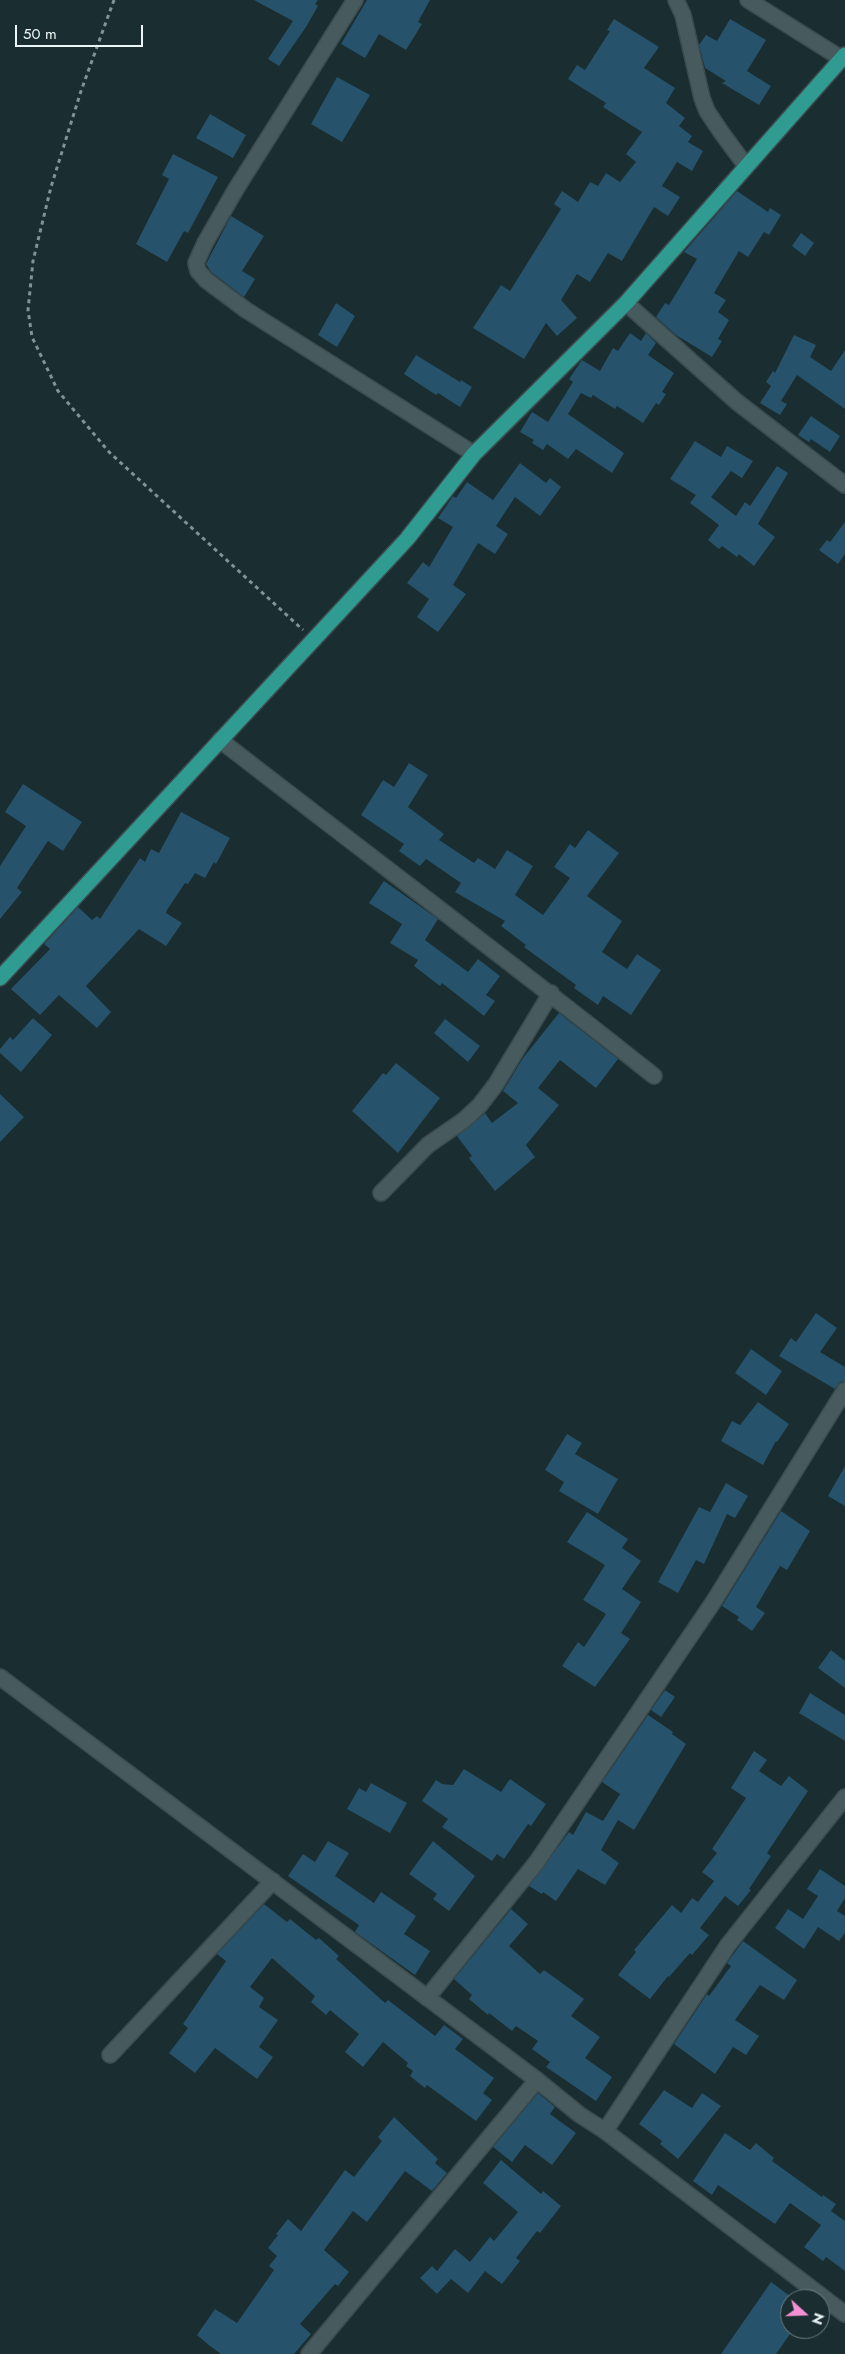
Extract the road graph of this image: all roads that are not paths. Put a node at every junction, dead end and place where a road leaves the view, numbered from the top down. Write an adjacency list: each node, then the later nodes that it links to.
1 (355, 0): 7 (street)
2 (676, 0): 5 (street)
3 (748, 0): 4 (street)
4 (843, 57): 5 (main road)
5 (746, 166): 6 (main road)
6 (626, 303): 7 (main road); 8 (street)
7 (474, 454): 9 (main road)
8 (845, 486)
9 (220, 740): 10 (main road); 11 (street)
10 (0, 978)
11 (551, 993): 12 (street); 13 (street)
12 (654, 1076)
13 (381, 1193)
14 (845, 1390): 18 (street)
15 (0, 1677): 17 (street)
16 (845, 1796): 21 (street)
17 (272, 1881): 18 (street); 19 (street)
18 (427, 1998): 20 (street)
19 (110, 2055)
20 (537, 2080): 21 (street); 23 (street)
21 (605, 2131): 22 (street)
22 (845, 2314)
23 (309, 2354)

